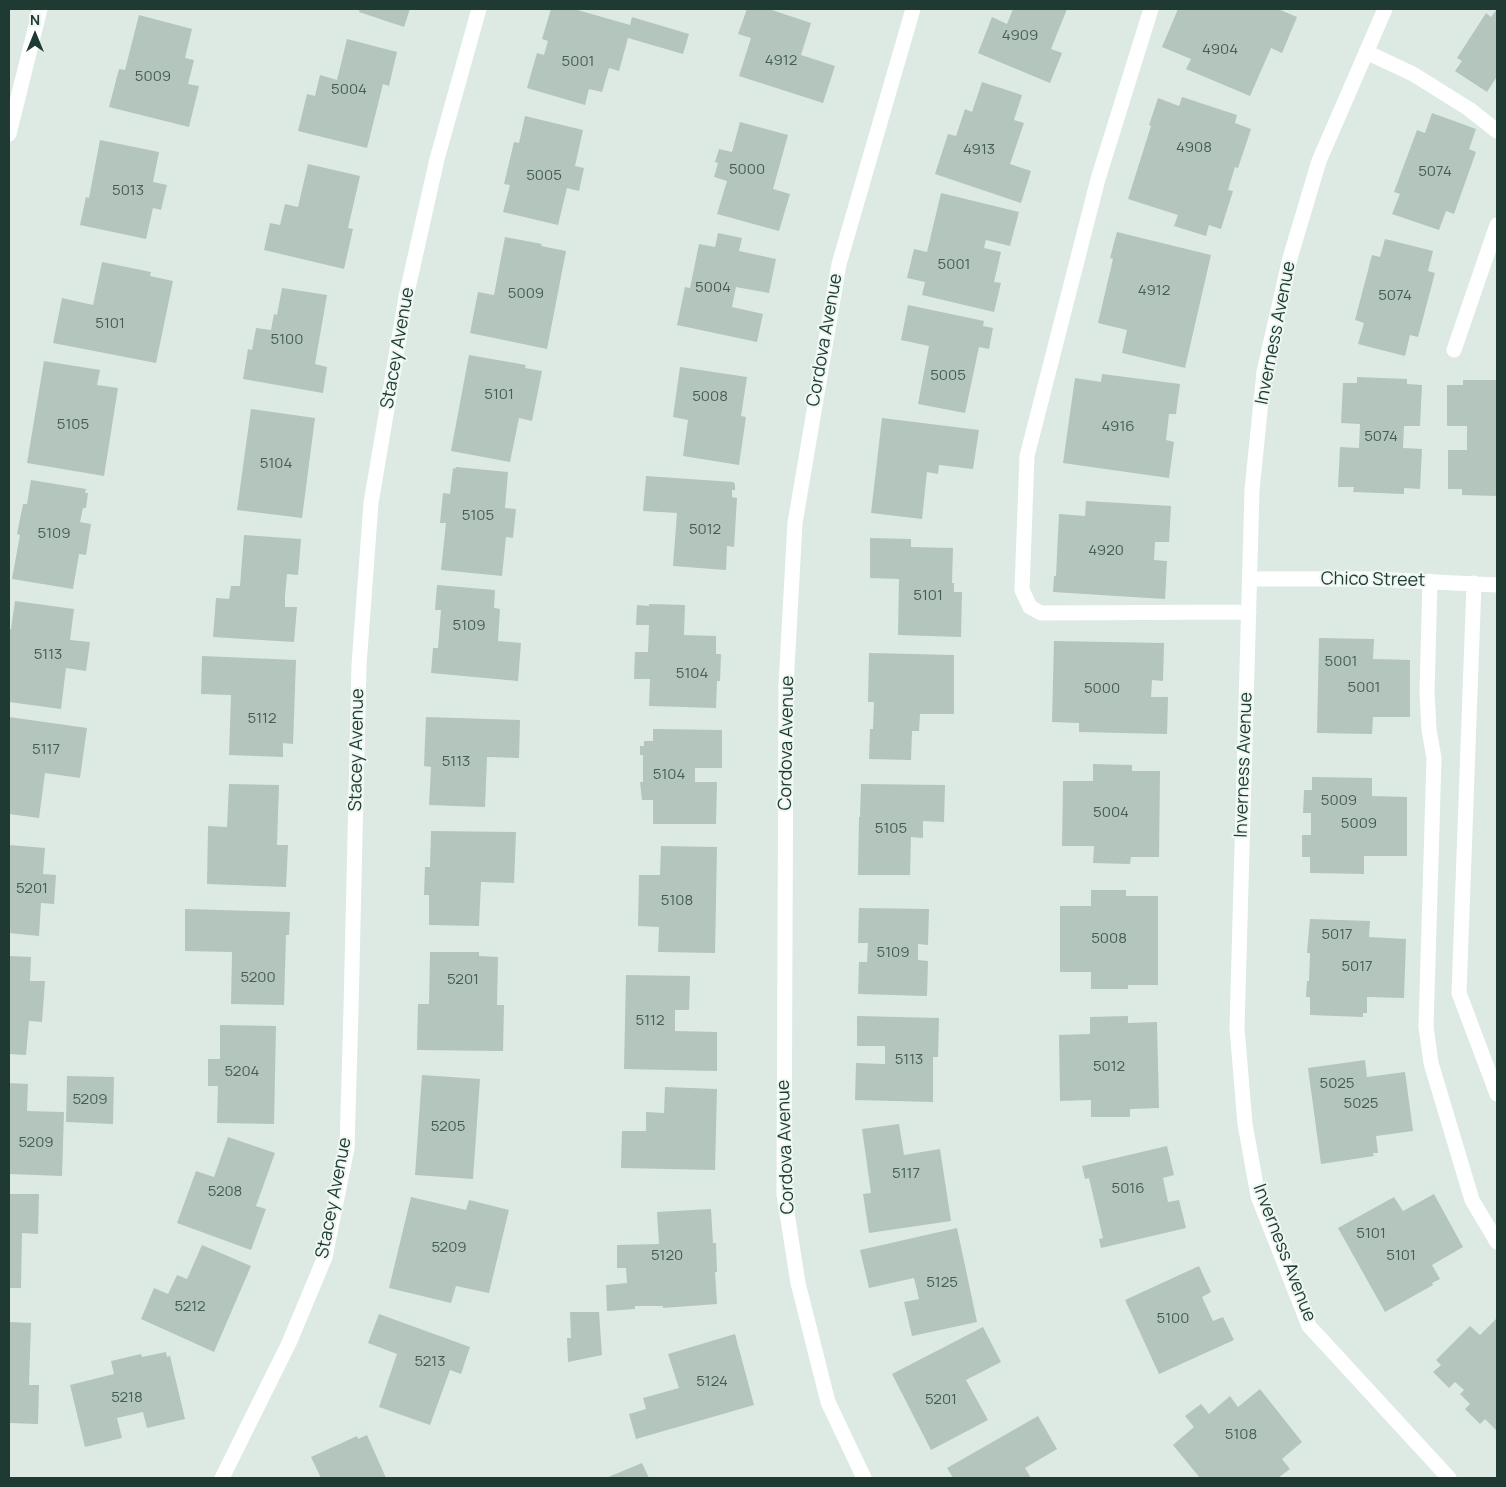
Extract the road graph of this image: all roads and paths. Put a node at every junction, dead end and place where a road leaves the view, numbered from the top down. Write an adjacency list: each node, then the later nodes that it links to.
1 (40, 9): 8 (street)
2 (479, 9): 18 (street, Stacey Avenue)
3 (913, 9): 19 (street, Cordova Avenue)
4 (1151, 9): 15 (street)
5 (1385, 9): 6 (street, Inverness Avenue)
6 (1366, 52): 7 (street); 11 (street, Inverness Avenue)
7 (1497, 131)
8 (9, 134)
9 (1497, 225): 10 (street)
10 (1454, 350)
11 (1250, 578): 12 (street, Chico Street); 15 (street, Inverness Avenue)
12 (1430, 581): 13 (street, Chico Street); 17 (street)
13 (1474, 583): 14 (street, Chico Street); 16 (street)
14 (1497, 584)
15 (1249, 612): 20 (street, Inverness Avenue)
16 (1497, 1094)
17 (1497, 1242)
18 (222, 1478)
19 (864, 1478)
20 (1449, 1478)

